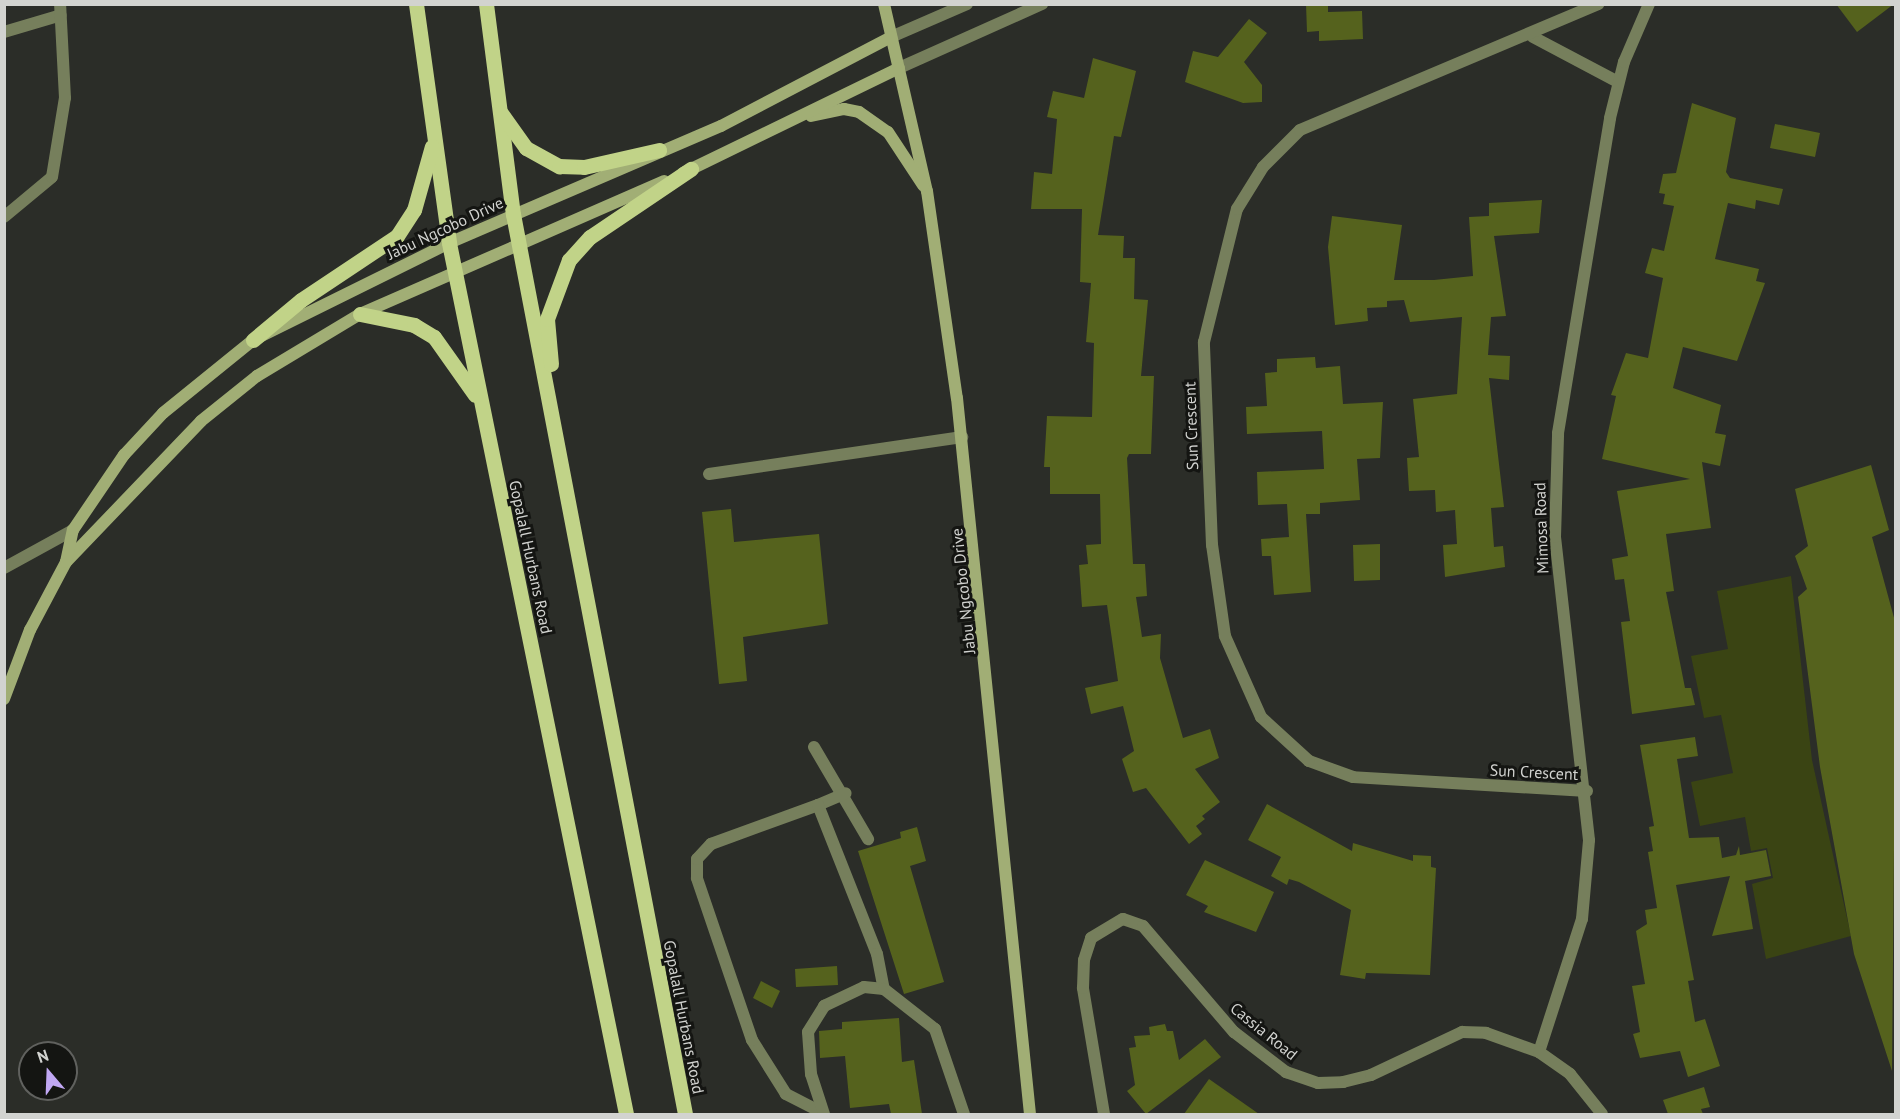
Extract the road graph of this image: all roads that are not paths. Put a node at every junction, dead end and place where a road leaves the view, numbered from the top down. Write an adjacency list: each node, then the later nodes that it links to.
1 (416, 4): 16 (main road, Gopalall Hurbans Road)
2 (486, 4): 14 (main road, Gopalall Hurbans Road)
3 (884, 4): 10 (main road)
4 (968, 4): 10 (street)
5 (1042, 4): 12 (street)
6 (1599, 4): 11 (street, Sun Crescent)
7 (1649, 4): 13 (street, Mimosa Road)
8 (61, 10): 9 (street); 21 (street)
9 (4, 32)
10 (891, 37): 12 (main road, Jabu Ngcobo Drive); 17 (main road, Jabu Ngcobo Drive)
11 (1533, 37): 13 (street); 36 (street, Sun Crescent)
12 (899, 68): 15 (main road, Jabu Ngcobo Drive); 19 (main road, Jabu Ngcobo Drive)
13 (1618, 82): 36 (street, Mimosa Road)
14 (499, 110): 17 (main road); 20 (main road, Gopalall Hurbans Road)
15 (790, 121): 18 (main road, Jabu Ngcobo Drive); 19 (main road)
16 (434, 135): 22 (main road, Gopalall Hurbans Road); 26 (main road)
17 (659, 150): 20 (main road, Jabu Ngcobo Drive)
18 (691, 169): 23 (main road, Jabu Ngcobo Drive); 29 (main road)
19 (927, 191): 28 (main road, Jabu Ngcobo Drive)
20 (513, 214): 22 (main road, Jabu Ngcobo Drive); 23 (main road, Gopalall Hurbans Road)
21 (4, 217)
22 (449, 243): 24 (main road, Gopalall Hurbans Road); 26 (main road, Jabu Ngcobo Drive)
23 (519, 246): 24 (main road, Jabu Ngcobo Drive); 29 (main road, Gopalall Hurbans Road)
24 (456, 274): 25 (main road, Jabu Ngcobo Drive); 27 (main road, Gopalall Hurbans Road)
25 (360, 314): 27 (main road); 32 (main road, Jabu Ngcobo Drive)
26 (253, 340): 31 (main road, Jabu Ngcobo Drive)
27 (480, 402): 42 (main road, Gopalall Hurbans Road)
28 (962, 437): 30 (street); 46 (main road, Jabu Ngcobo Drive)
29 (563, 468): 43 (main road, Gopalall Hurbans Road)
30 (709, 474)
31 (73, 530): 32 (main road, Jabu Ngcobo Drive); 33 (street)
32 (66, 562): 34 (main road, Jabu Ngcobo Drive)
33 (4, 568)
34 (4, 699)
35 (814, 747): 37 (street)
36 (1587, 791): 41 (street, Mimosa Road)
37 (846, 793): 38 (street); 39 (street)
38 (818, 805): 40 (street); 44 (street)
39 (868, 839)
40 (884, 989): 44 (street); 45 (street)
41 (1539, 1052): 47 (street, Cassia Road); 48 (street, Cassia Road)
42 (626, 1114)
43 (685, 1114)
44 (823, 1114)
45 (964, 1114)
46 (1030, 1114)
47 (1104, 1114)
48 (1602, 1114)

